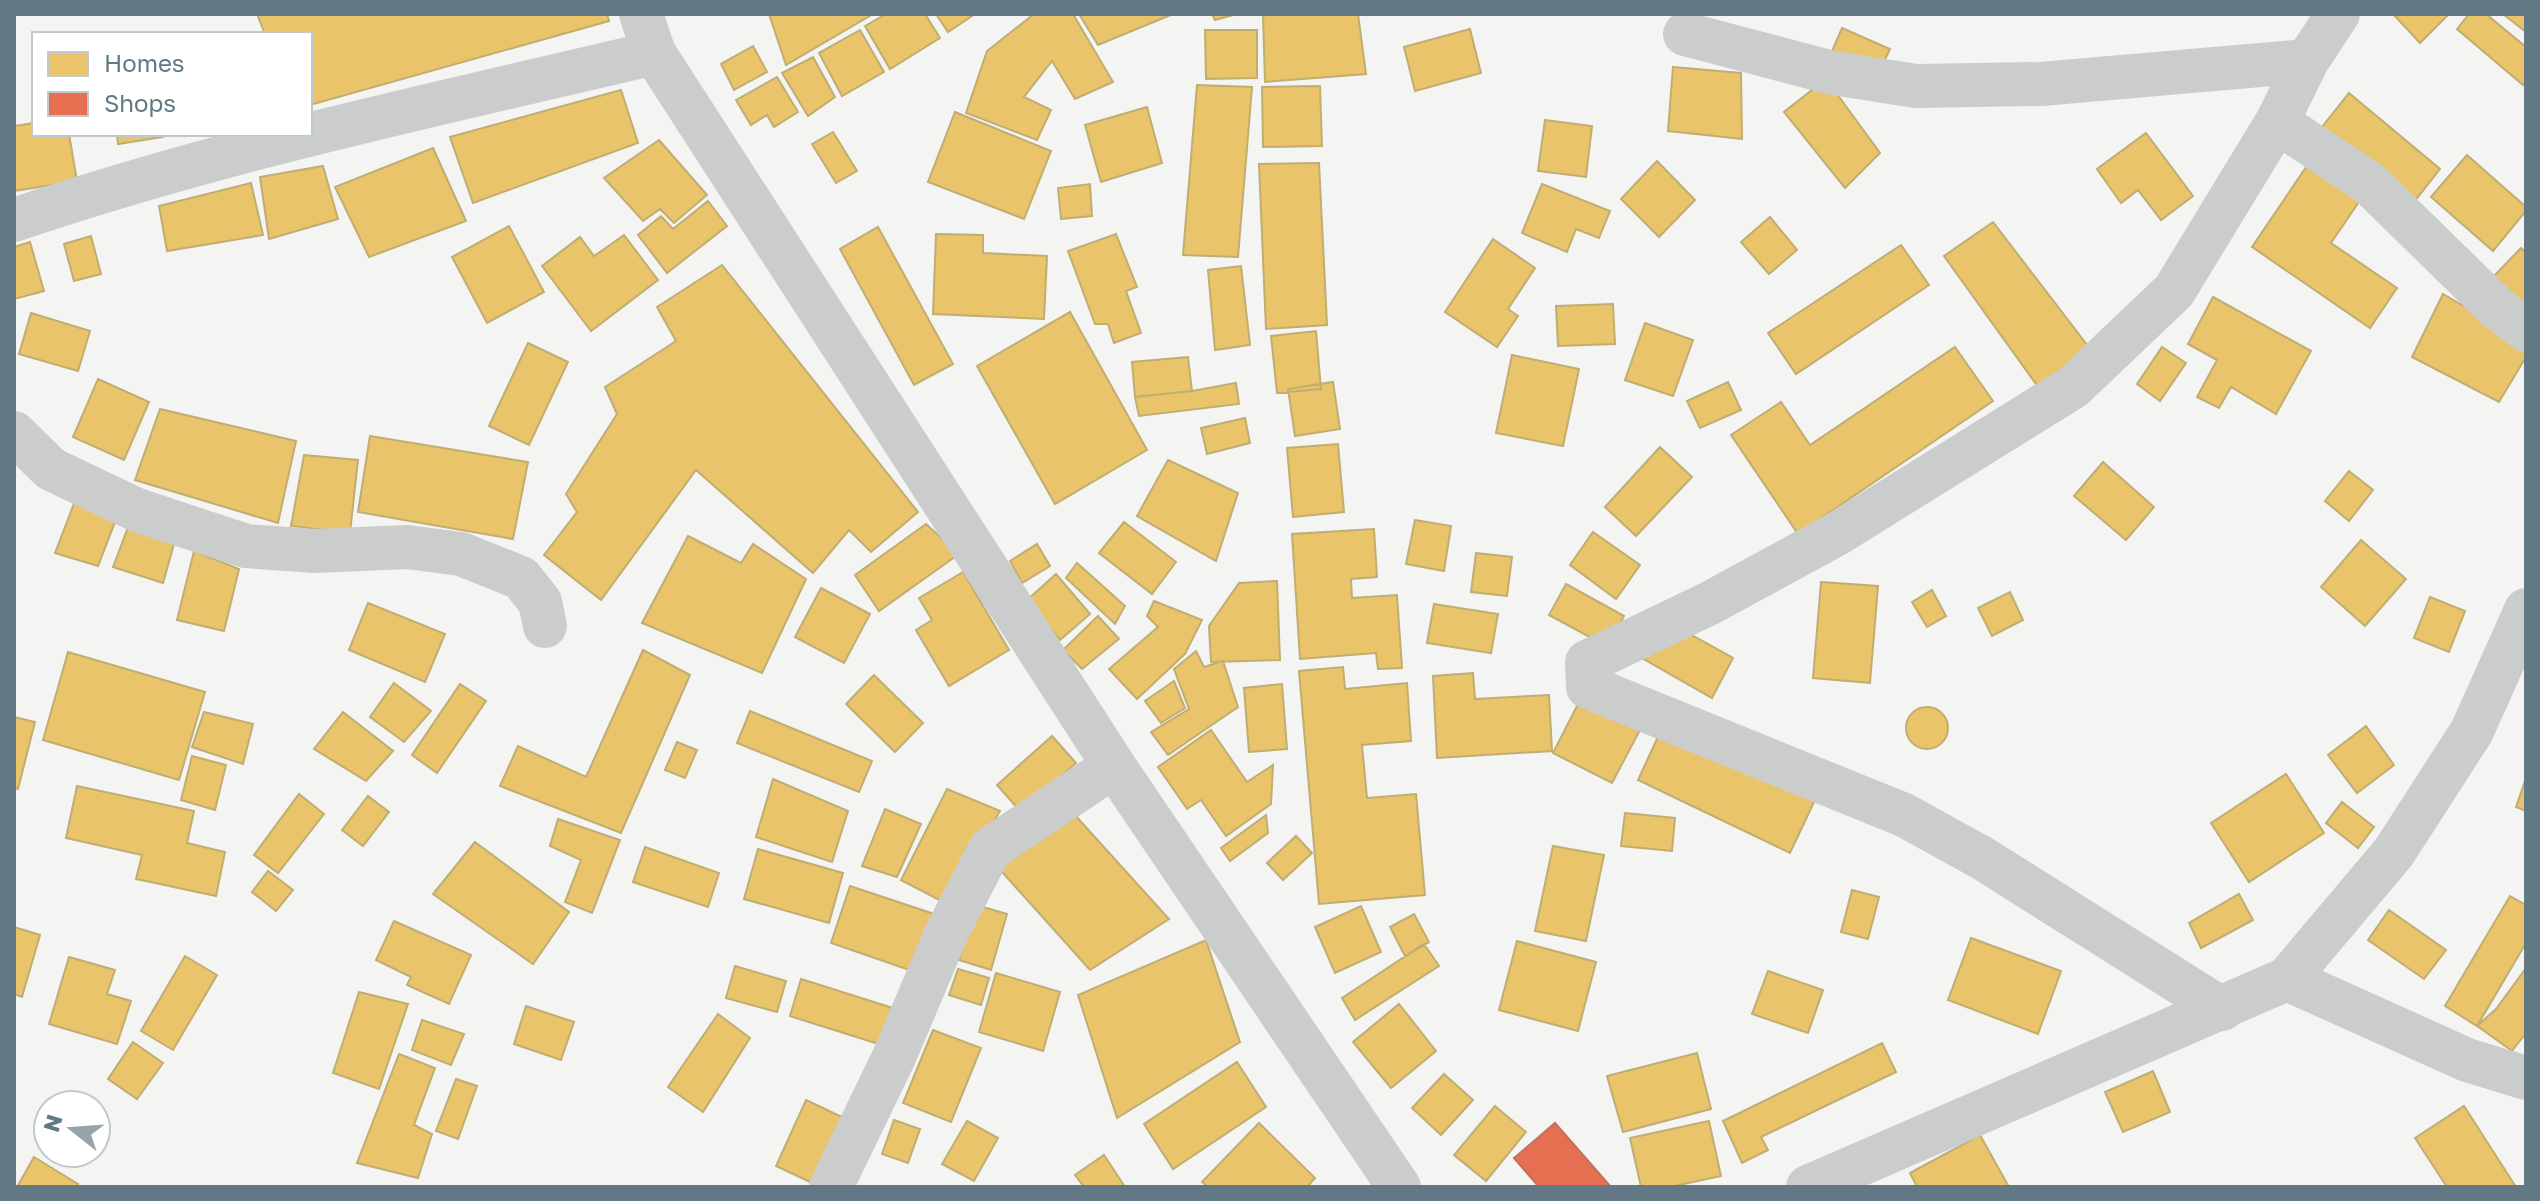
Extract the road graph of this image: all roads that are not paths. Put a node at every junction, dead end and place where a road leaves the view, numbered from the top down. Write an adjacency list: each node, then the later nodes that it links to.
1 (2338, 14): 4 (street)
2 (648, 34): 6 (street); 13 (street)
3 (1685, 34): 4 (street)
4 (2307, 61): 5 (street)
5 (2277, 122): 9 (street); 15 (street)
6 (312, 131)
7 (295, 136): 8 (street)
8 (14, 220)
9 (2526, 330)
10 (14, 433): 12 (street)
11 (2526, 610): 14 (street)
12 (545, 626)
13 (1114, 766): 17 (street); 18 (street)
14 (2287, 979): 15 (street); 16 (street)
15 (2222, 1009): 19 (street)
16 (2526, 1078)
17 (831, 1187)
18 (1399, 1187)
19 (1808, 1187)

